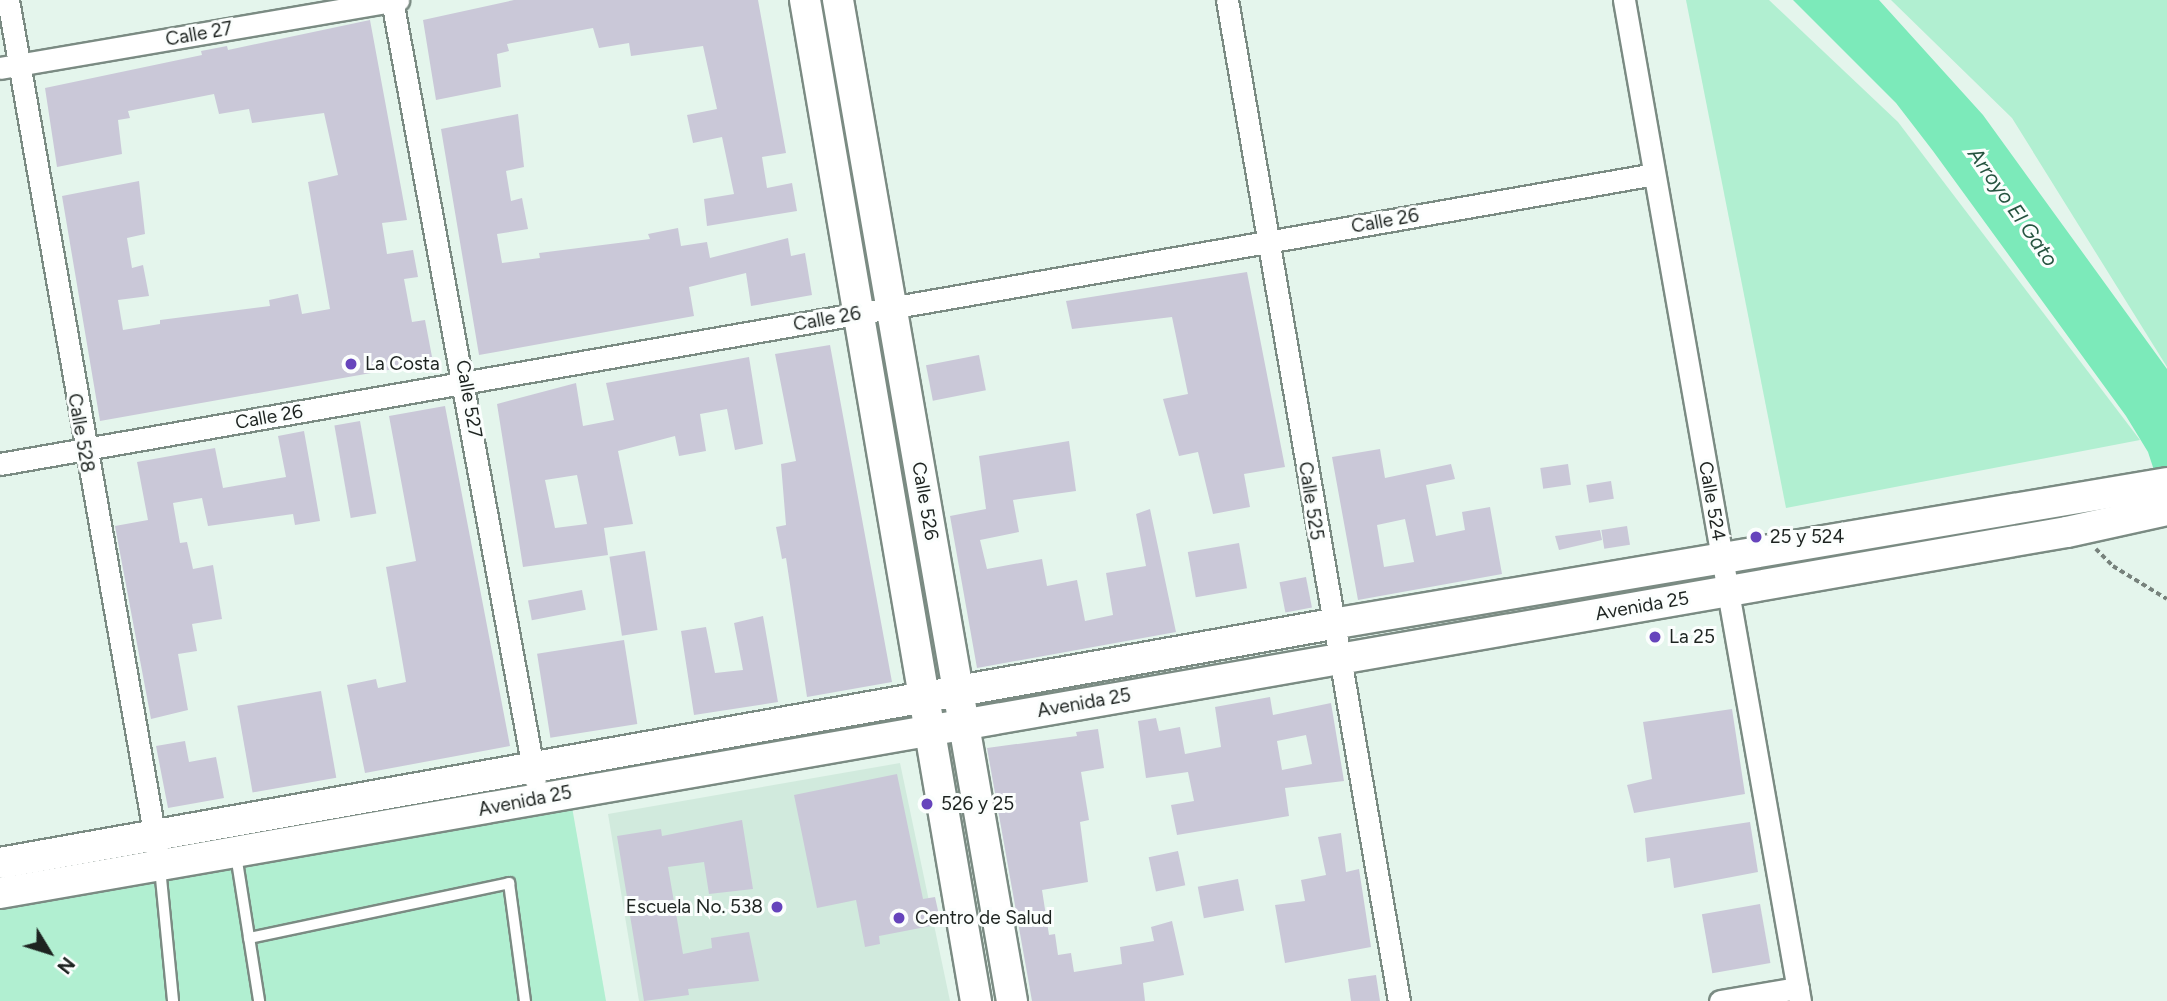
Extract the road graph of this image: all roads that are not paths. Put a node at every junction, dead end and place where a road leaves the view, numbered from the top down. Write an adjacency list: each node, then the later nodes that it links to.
1 (8, 0): 8 (street, Calle 528)
2 (393, 0): 3 (street, Calle 27); 8 (street, Calle 27); 13 (street, Calle 527)
3 (398, 0)
4 (805, 0): 12 (main road, Calle 526)
5 (838, 0): 11 (main road, Calle 526)
6 (1227, 0): 10 (street, Calle 525)
7 (1623, 0): 9 (street, Calle 524)
8 (10, 67): 14 (street, Calle 528)
9 (1654, 174): 10 (street, Calle 26); 19 (street, Calle 524)
10 (1268, 241): 11 (street, Calle 26); 21 (street, Calle 525)
11 (892, 307): 12 (street, Calle 26); 23 (main road, Calle 526)
12 (858, 313): 13 (street, Calle 26); 24 (main road, Calle 526)
13 (466, 382): 14 (street, Calle 26); 27 (street, Calle 527)
14 (84, 450): 15 (street, Calle 26); 29 (street, Calle 528)
15 (0, 464)
16 (2167, 483): 17 (main road, Avenida 25)
17 (2133, 503): 18 (main road, Avenida 25); 19 (main road, Avenida 25); 20 (main road, Avenida 25)
18 (2167, 510)
19 (1722, 559): 20 (street, Calle 524); 21 (main road, Avenida 25)
20 (1728, 591): 22 (main road, Avenida 25); 34 (street, Calle 524)
21 (1332, 624): 22 (street, Calle 525); 23 (main road, Avenida 25)
22 (1338, 659): 25 (main road, Avenida 25); 40 (street, Calle 525)
23 (957, 691): 24 (main road, Avenida 25); 25 (main road, Calle 526)
24 (922, 698): 26 (main road, Calle 526); 27 (main road, Avenida 25)
25 (964, 723): 26 (main road, Avenida 25); 39 (main road, Calle 526)
26 (929, 729): 28 (main road, Avenida 25); 38 (main road, Calle 526)
27 (534, 771): 28 (street, Calle 527); 29 (main road, Avenida 25)
28 (538, 800): 30 (main road, Avenida 25)
29 (157, 851): 30 (main road, Avenida 25); 31 (main road, Avenida 25); 32 (main road, Avenida 25); 35 (lane)
30 (236, 852): 33 (lane)
31 (0, 863)
32 (0, 893)
33 (249, 938): 36 (lane); 37 (lane)
34 (1799, 995): 41 (street)
35 (173, 1001)
36 (259, 1001)
37 (525, 1001)
38 (976, 1001)
39 (1012, 1001)
40 (1399, 1001)
41 (1720, 1001)

